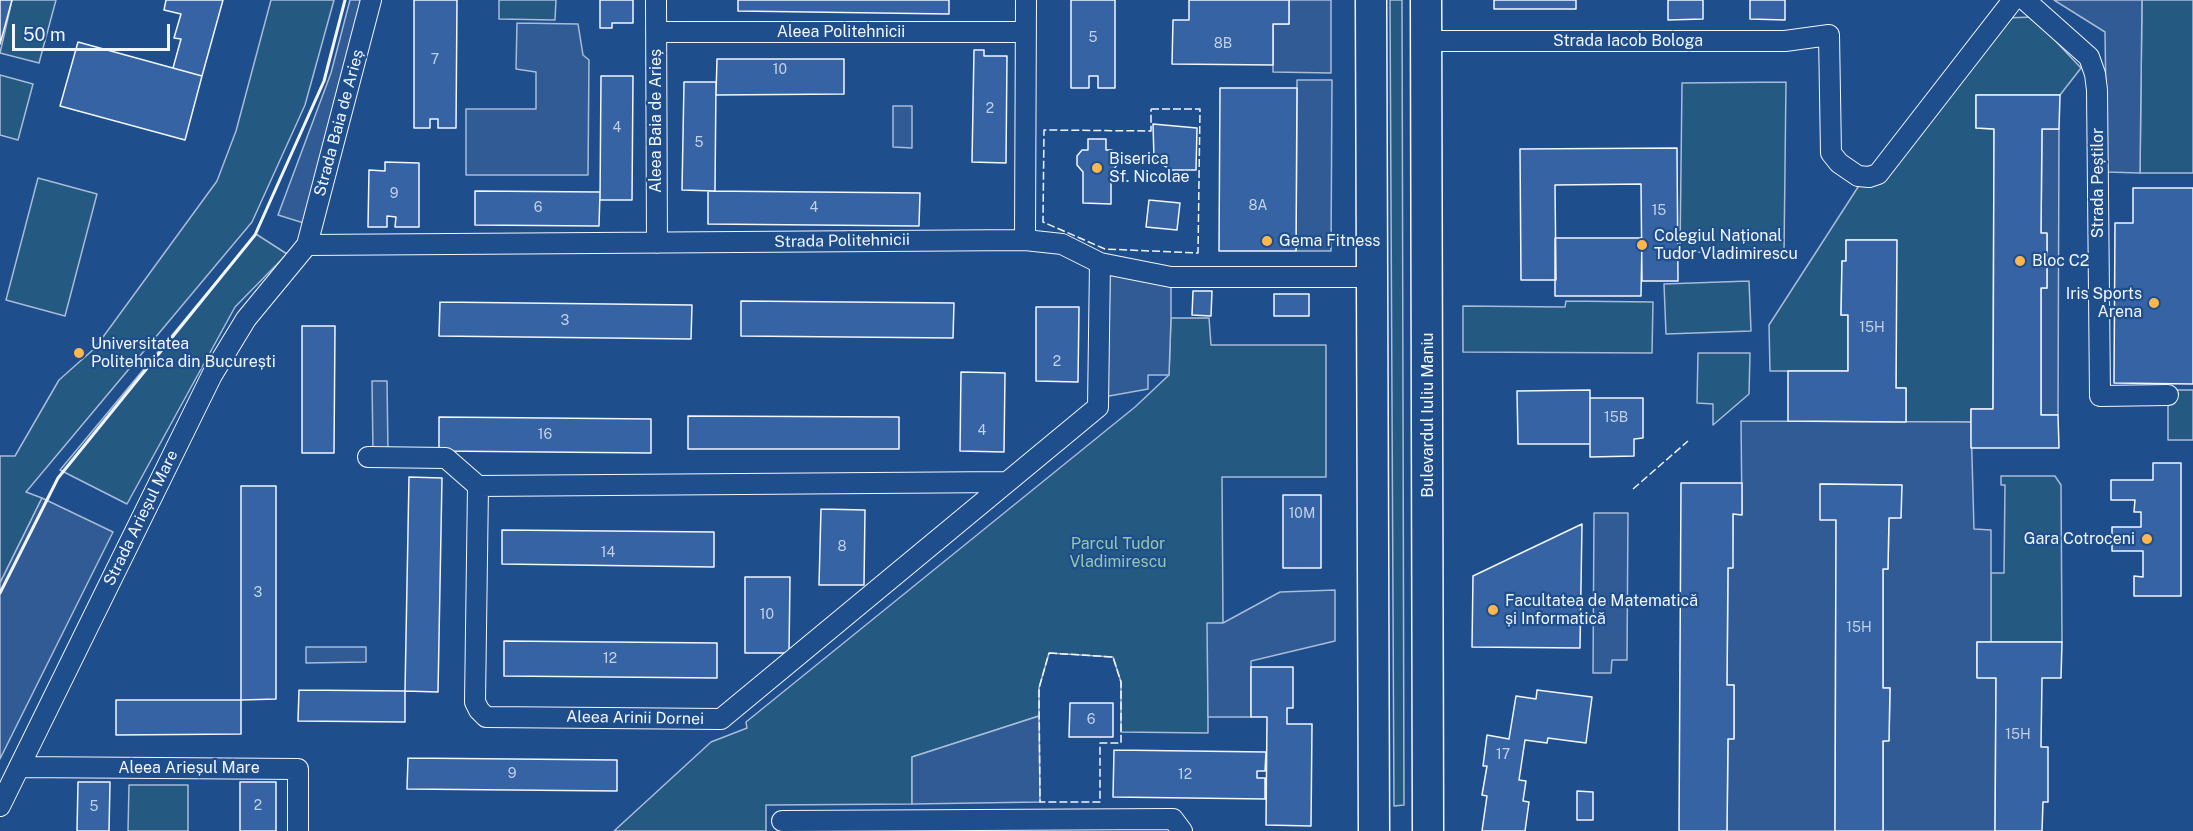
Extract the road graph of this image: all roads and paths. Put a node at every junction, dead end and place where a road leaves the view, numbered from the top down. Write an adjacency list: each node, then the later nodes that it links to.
1 (371, 0): 13 (street, Strada Baia de Arieș)
2 (656, 0): 8 (street, Aleea Baia de Arieș)
3 (1026, 0): 9 (street)
4 (1371, 0): 15 (main road)
5 (1426, 0): 10 (main road, Bulevardul Iuliu Maniu)
6 (2013, 0): 10 (street, Strada Iacob Bologa)
7 (2025, 0): 16 (street, Strada Peștilor)
8 (656, 32): 9 (street, Aleea Politehnicii); 12 (street, Aleea Baia de Arieș)
9 (1026, 32): 11 (street)
10 (1426, 41): 26 (main road, Bulevardul Iuliu Maniu)
11 (1025, 240): 12 (street, Strada Politehnicii); 14 (street, Strada Politehnicii)
12 (657, 243): 13 (street, Strada Politehnicii)
13 (307, 245): 20 (street, Strada Arieșul Mare)
14 (1100, 263): 15 (street, Strada Politehnicii); 18 (street, Aleea Arinii Dornei)
15 (1372, 277): 25 (main road)
16 (2168, 395)
17 (368, 457): 19 (street)
18 (1005, 482): 19 (street); 19 (street, Aleea Arinii Dornei)
19 (478, 486)
20 (19, 767): 21 (street, Strada Arieșul Mare); 23 (street, Aleea Arieșul Mare)
21 (0, 806)
22 (782, 821): 24 (street)
23 (298, 831)
24 (1182, 831)
25 (1374, 831)
26 (1428, 831)

